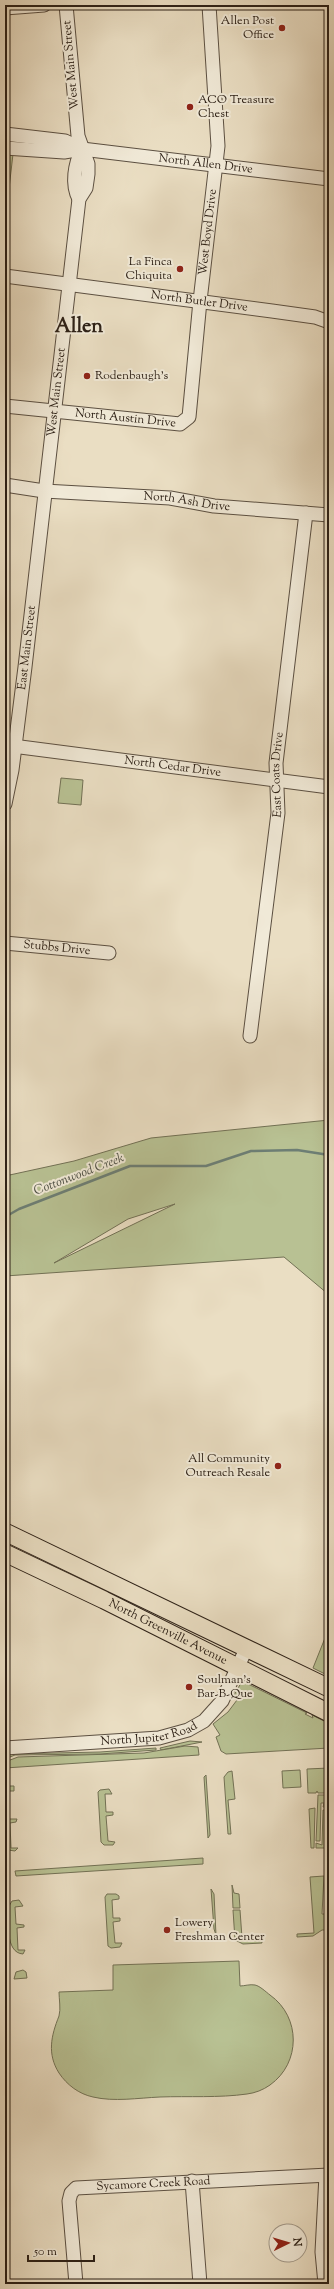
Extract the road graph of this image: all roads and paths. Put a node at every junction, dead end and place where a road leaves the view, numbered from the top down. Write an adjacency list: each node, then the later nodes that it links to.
1 (44, 5): 4 (street)
2 (66, 5): 7 (street, West Main Street)
3 (209, 5): 8 (street, West Boyd Drive)
4 (5, 8)
5 (5, 134): 7 (street)
6 (5, 148): 7 (street)
7 (82, 149): 8 (street, North Allen Drive); 11 (street, West Main Street)
8 (217, 165): 9 (street, North Allen Drive); 12 (street, West Boyd Drive)
9 (329, 179)
10 (5, 276): 11 (street, North Butler Drive)
11 (69, 284): 12 (street, North Butler Drive); 15 (street, West Main Street)
12 (200, 301): 13 (street, North Butler Drive); 16 (street, West Boyd Drive)
13 (329, 322)
14 (5, 406): 15 (street)
15 (54, 412): 16 (street, North Austin Drive); 18 (street, West Main Street)
16 (190, 412)
17 (5, 485): 18 (street, North Ash Drive)
18 (44, 490): 19 (street, North Ash Drive); 21 (street, East Main Street)
19 (306, 513): 20 (street, North Ash Drive); 22 (street, East Coats Drive)
20 (329, 516)
21 (10, 746): 22 (street, North Cedar Drive); 24 (street, East Main Street)
22 (277, 781): 23 (street, North Cedar Drive); 27 (street, East Coats Drive)
23 (329, 787)
24 (5, 804)
25 (5, 943): 26 (street, Stubbs Drive)
26 (109, 953)
27 (250, 1036)
28 (5, 1532): 30 (main road, North Greenville Avenue)
29 (5, 1553): 31 (main road, North Greenville Avenue)
30 (247, 1647): 31 (street, North Jupiter Road); 32 (main road, North Greenville Avenue)
31 (238, 1668): 33 (main road, North Greenville Avenue); 34 (street, North Jupiter Road)
32 (329, 1688)
33 (329, 1713)
34 (5, 1748)
35 (327, 2175): 36 (street, Sycamore Creek Road); 39 (street)
36 (192, 2181): 37 (street, Sycamore Creek Road); 38 (street)
37 (76, 2284)
38 (200, 2284)
39 (325, 2284)

